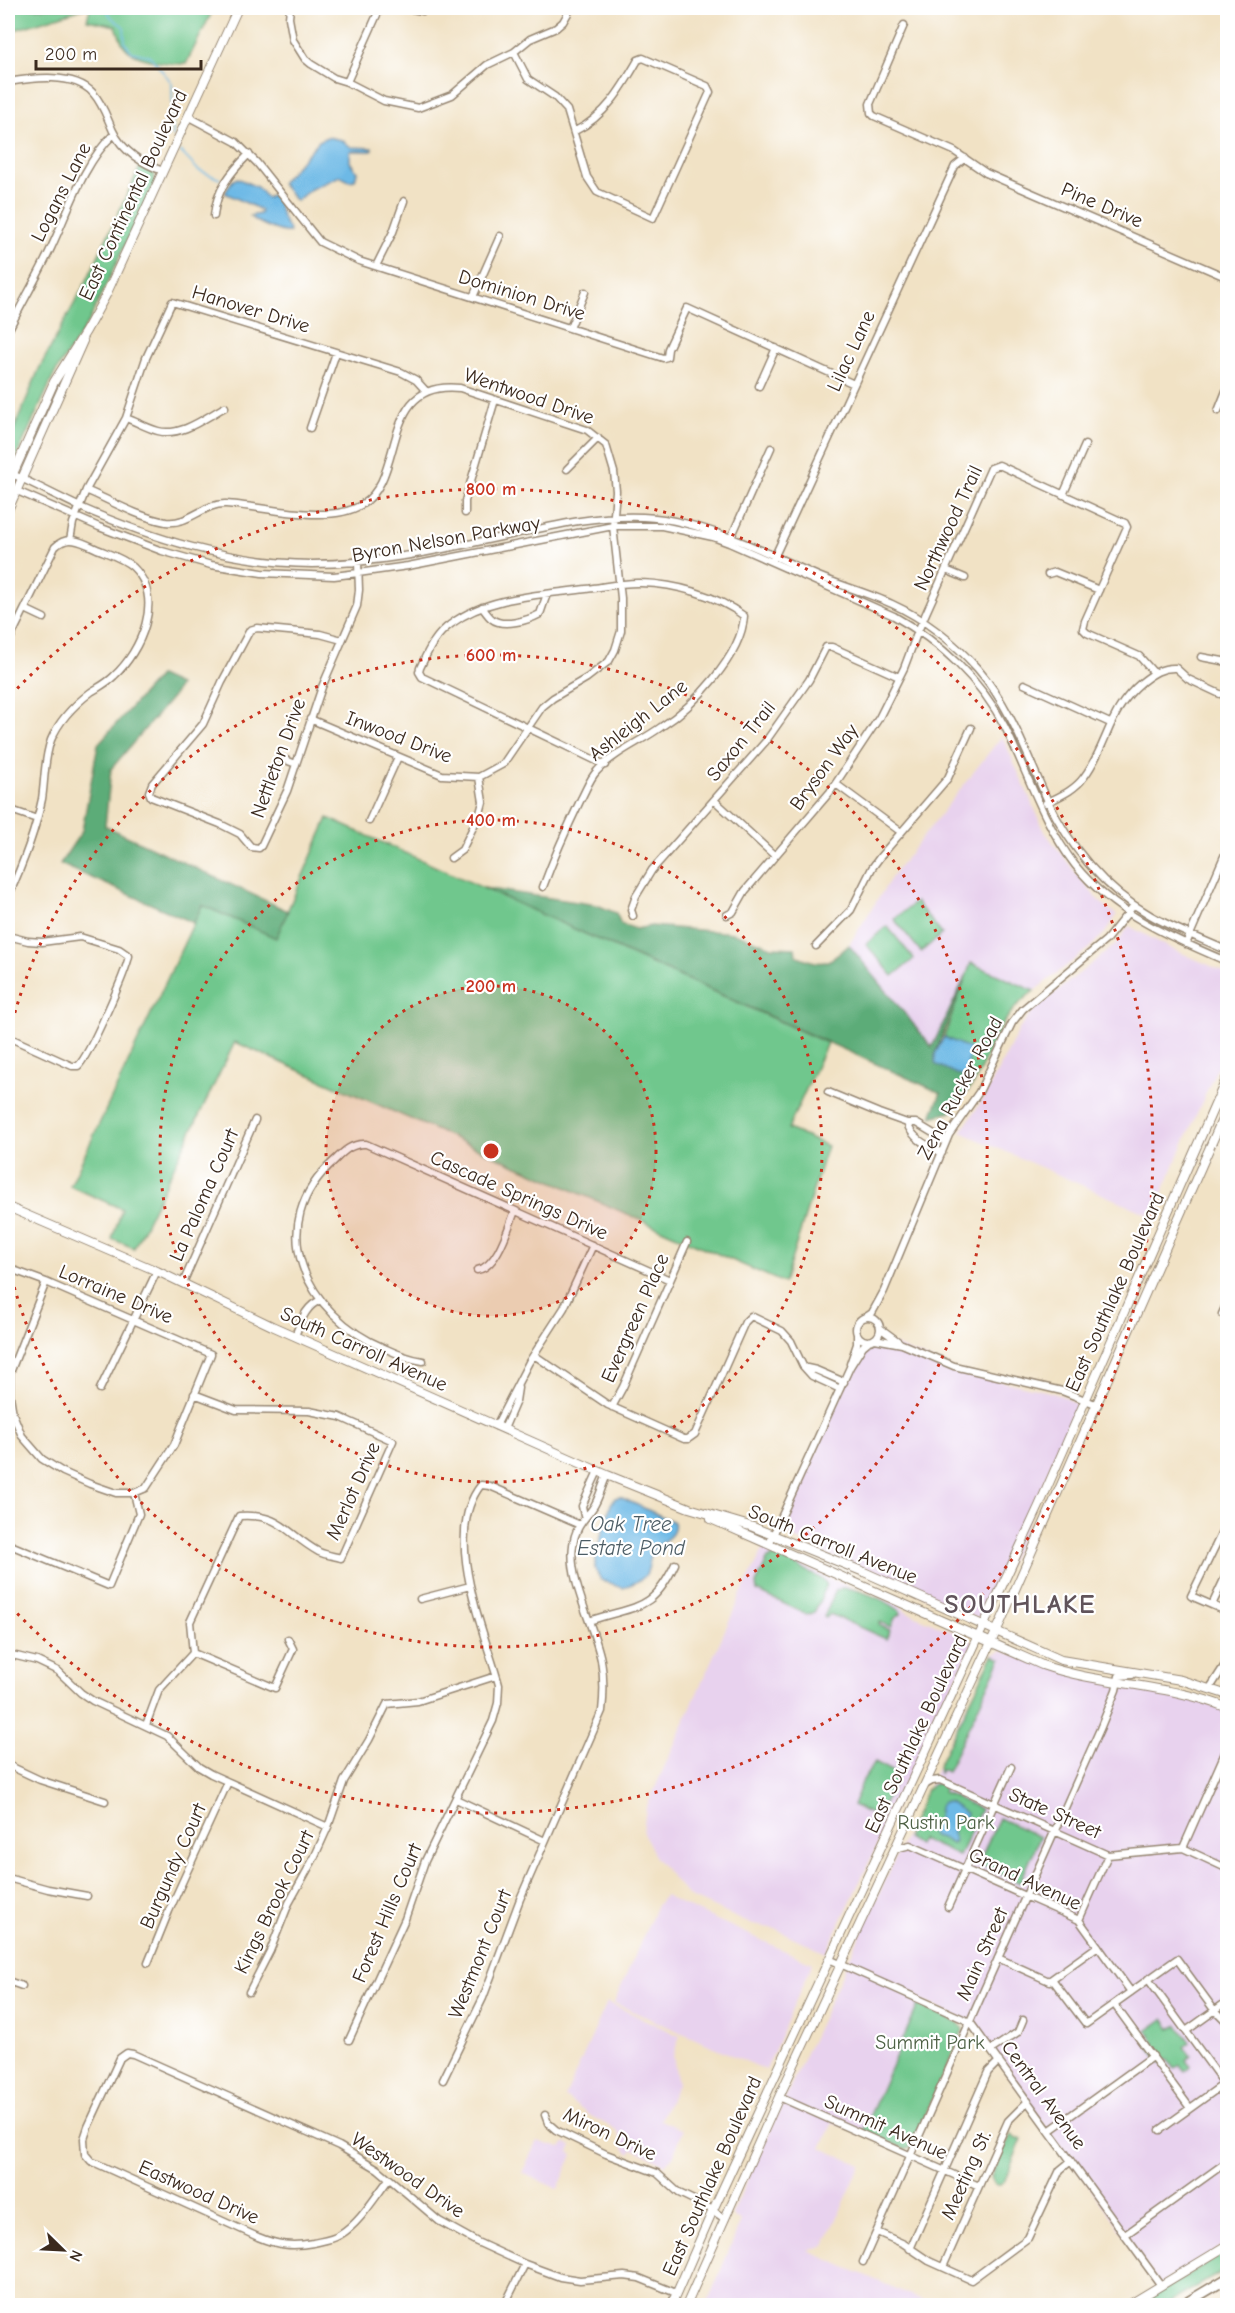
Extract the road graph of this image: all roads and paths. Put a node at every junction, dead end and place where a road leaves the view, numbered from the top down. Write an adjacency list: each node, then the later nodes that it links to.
1 (238, 8): 11 (main road, East Continental Boulevard)
2 (290, 8): 10 (street)
3 (380, 8): 10 (street)
4 (406, 8): 5 (street)
5 (427, 8)
6 (571, 8): 8 (street)
7 (904, 25): 15 (street, Pine Drive)
8 (514, 52): 10 (street); 12 (street)
9 (8, 82): 13 (street)
10 (347, 82)
11 (189, 117): 14 (street, Dominion Drive); 16 (main road, East Continental Boulevard)
12 (575, 131): 12 (street)
13 (114, 134): 16 (street); 25 (street, Logans Lane)
14 (249, 154): 18 (street); 20 (street, Dominion Drive)
15 (965, 158): 21 (street, Pine Drive); 29 (street, Lilac Lane)
16 (163, 171): 26 (main road, East Continental Boulevard)
17 (404, 201): 20 (street)
18 (214, 216)
19 (500, 236): 23 (street)
20 (376, 266): 23 (street, Dominion Drive)
21 (1227, 278)
22 (585, 292): 24 (street)
23 (473, 297): 24 (street, Dominion Drive)
24 (570, 328): 27 (street, Dominion Drive)
25 (8, 331)
26 (86, 331): 42 (main road, East Continental Boulevard); 43 (main road, East Continental Boulevard)
27 (776, 348): 29 (street, Dominion Drive); 30 (street)
28 (336, 353): 32 (street, Hanover Drive); 36 (street, Hanover Drive); 37 (street)
29 (854, 384): 56 (street, Lilac Lane)
30 (759, 386)
31 (1227, 386): 35 (street)
32 (426, 391): 33 (street, Wentwood Drive); 45 (street)
33 (495, 400): 38 (street, Wentwood Drive); 50 (street)
34 (225, 407): 36 (street)
35 (1218, 411)
36 (126, 418): 45 (street, Hanover Drive)
37 (310, 428)
38 (598, 438): 41 (street); 52 (street, Wentwood Drive)
39 (1085, 445): 47 (street)
40 (771, 448): 55 (street)
41 (567, 469)
42 (10, 473): 43 (street, Byron Nelson Parkway); 44 (main road, East Continental Boulevard)
43 (22, 479): 46 (main road, East Continental Boulevard); 48 (street, Byron Nelson Parkway)
44 (8, 486): 46 (street, Byron Nelson Parkway)
45 (86, 490): 48 (street, Hanover Drive)
46 (16, 491): 49 (main road, East Continental Boulevard); 51 (street, Byron Nelson Parkway)
47 (1063, 495): 58 (street, Northwood Trail); 64 (street, Northwood Trail)
48 (79, 507): 51 (street, Hanover Drive); 57 (street, Byron Nelson Parkway)
49 (8, 510)
50 (465, 513)
51 (75, 516): 54 (street, Hanover Drive); 59 (street, Byron Nelson Parkway)
52 (613, 518): 53 (street); 55 (street, Byron Nelson Parkway); 57 (street, Byron Nelson Parkway)
53 (613, 526): 55 (street, Byron Nelson Parkway); 59 (street, Byron Nelson Parkway); 63 (street)
54 (70, 540): 67 (street); 93 (street)
55 (730, 540): 56 (street, Byron Nelson Parkway)
56 (773, 559): 62 (street, Byron Nelson Parkway)
57 (358, 562): 59 (street, Nettleton Drive)
58 (946, 570): 61 (street); 69 (street, Northwood Trail)
59 (358, 573): 71 (street, Nettleton Drive)
60 (1048, 574): 64 (street)
61 (965, 578)
62 (823, 581): 69 (street, Byron Nelson Parkway); 70 (street, Byron Nelson Parkway)
63 (619, 585): 65 (street); 81 (street); 86 (street, Ashleigh Lane)
64 (1099, 590): 75 (street, Northwood Trail)
65 (547, 594): 66 (street); 66 (street)
66 (482, 608): 81 (street)
67 (25, 609): 68 (street); 72 (street)
68 (44, 618)
69 (923, 622): 70 (street, Bryson Way); 90 (street, Byron Nelson Parkway)
70 (918, 631): 76 (street, Bryson Way); 91 (street, Byron Nelson Parkway)
71 (342, 640): 79 (street, Nettleton Drive); 85 (street, Nettleton Drive)
72 (8, 644)
73 (1201, 657): 74 (street)
74 (1227, 662)
75 (1154, 672): 78 (street); 80 (street)
76 (899, 677): 88 (street, Bryson Way); 89 (street, Saxon Trail)
77 (1024, 684): 80 (street)
78 (1220, 694)
79 (310, 719): 83 (street, Inwood Drive); 85 (street, Nettleton Drive)
80 (1110, 723): 90 (street)
81 (527, 727): 86 (street); 87 (street)
82 (971, 728): 95 (street)
83 (398, 757): 87 (street, Inwood Drive); 94 (street)
84 (283, 759): 85 (street)
85 (296, 764)
86 (605, 765): 101 (street, Ashleigh Lane)
87 (479, 777): 98 (street)
88 (836, 784): 95 (street); 97 (street, Bryson Way)
89 (714, 800): 97 (street); 106 (street, Saxon Trail)
90 (1048, 802): 91 (street); 99 (street, Byron Nelson Parkway)
91 (1040, 807): 100 (street, Byron Nelson Parkway)
92 (8, 809): 93 (street)
93 (37, 819): 102 (street)
94 (369, 821)
95 (901, 832): 110 (street)
96 (1227, 847): 107 (street)
97 (775, 856): 105 (street, Bryson Way)
98 (451, 858)
99 (1085, 860): 100 (street); 103 (street, Byron Nelson Parkway)
100 (1077, 867): 104 (street, Byron Nelson Parkway)
101 (543, 887)
102 (8, 897)
103 (1134, 904): 104 (street, Zena Rucker Road); 107 (street, Byron Nelson Parkway)
104 (1127, 913): 109 (street, Byron Nelson Parkway); 124 (street, Zena Rucker Road)
105 (728, 915)
106 (633, 916)
107 (1190, 934): 109 (street); 111 (street, Byron Nelson Parkway)
108 (8, 936): 113 (street)
109 (1186, 944): 112 (street, Byron Nelson Parkway)
110 (816, 946)
111 (1227, 951)
112 (1227, 962)
113 (8, 1037)
114 (1227, 1075): 159 (main road, East Southlake Boulevard)
115 (828, 1092): 119 (street)
116 (1227, 1106): 117 (main road, East Southlake Boulevard)
117 (1225, 1119): 120 (main road, East Southlake Boulevard)
118 (255, 1120): 137 (street, La Paloma Court)
119 (907, 1123): 122 (street); 123 (street)
120 (1218, 1128): 121 (street); 160 (main road, East Southlake Boulevard)
121 (1227, 1131)
122 (928, 1132): 123 (street); 124 (street)
123 (919, 1140): 125 (street)
124 (946, 1141): 125 (street, Zena Rucker Road)
125 (942, 1152): 138 (street, Zena Rucker Road)
126 (8, 1208): 129 (main road, South Carroll Avenue)
127 (515, 1211): 131 (street, Cascade Springs Drive); 133 (street); 139 (street, Cascade Springs Drive)
128 (8, 1213): 129 (main road, South Carroll Avenue)
129 (28, 1216): 134 (main road, South Carroll Avenue)
130 (687, 1242): 135 (street, Evergreen Place)
131 (592, 1245): 135 (street, Cascade Springs Drive); 149 (street)
132 (8, 1268): 136 (street, Lorraine Drive)
133 (477, 1270)
134 (157, 1271): 137 (main road, South Carroll Avenue); 143 (street)
135 (670, 1280): 161 (street, Evergreen Place)
136 (46, 1282): 143 (street, Lorraine Drive); 151 (street)
137 (183, 1283): 146 (main road, South Carroll Avenue)
138 (884, 1291): 142 (street, Zena Rucker Road); 144 (street, Zena Rucker Road)
139 (321, 1300): 146 (street); 152 (street)
140 (1227, 1301): 141 (street)
141 (1222, 1314)
142 (866, 1317): 144 (street); 145 (street)
143 (136, 1319): 156 (street); 158 (street, Lorraine Drive)
144 (879, 1325): 147 (street); 148 (street)
145 (857, 1334): 147 (street); 153 (street)
146 (295, 1336): 162 (main road, South Carroll Avenue)
147 (872, 1340): 148 (street); 153 (street)
148 (902, 1344): 159 (street)
149 (534, 1355): 161 (street); 162 (street)
150 (8, 1356): 151 (street)
151 (16, 1358): 165 (street)
152 (423, 1361)
153 (850, 1367): 155 (street)
154 (806, 1368): 155 (street); 157 (street); 161 (street)
155 (844, 1382): 157 (street)
156 (100, 1389)
157 (840, 1389): 170 (street)
158 (194, 1394): 165 (street); 189 (street, Merlot Drive)
159 (1085, 1400): 160 (street); 184 (main road, East Southlake Boulevard)
160 (1098, 1405): 185 (main road, East Southlake Boulevard)
161 (612, 1407)
162 (500, 1427): 163 (main road, South Carroll Avenue)
163 (598, 1471): 164 (main road, South Carroll Avenue); 167 (street)
164 (607, 1475): 166 (main road, South Carroll Avenue); 167 (street)
165 (134, 1493): 171 (street)
166 (689, 1508): 170 (main road, South Carroll Avenue); 172 (main road, South Carroll Avenue)
167 (584, 1516): 169 (street, Westmont Court)
168 (1227, 1520): 181 (street)
169 (580, 1525): 179 (street, Forest Hills Court); 183 (street, Westmont Court)
170 (773, 1535): 172 (street); 175 (main road, South Carroll Avenue)
171 (8, 1544)
172 (769, 1544): 173 (main road, South Carroll Avenue)
173 (808, 1562): 175 (main road); 177 (main road, South Carroll Avenue)
174 (675, 1564): 183 (street)
175 (845, 1564): 178 (main road, South Carroll Avenue)
176 (1227, 1571): 181 (street)
177 (837, 1575): 178 (main road); 186 (main road, South Carroll Avenue)
178 (874, 1576): 184 (main road, South Carroll Avenue)
179 (470, 1586): 180 (street); 193 (street, Forest Hills Court)
180 (420, 1599)
181 (1212, 1605): 182 (street)
182 (1227, 1612)
183 (590, 1621): 212 (street, Westmont Court)
184 (984, 1627): 185 (main road, South Carroll Avenue); 186 (main road, East Southlake Boulevard)
185 (996, 1632): 188 (main road, East Southlake Boulevard); 192 (main road, South Carroll Avenue)
186 (980, 1637): 188 (main road, South Carroll Avenue); 226 (main road, East Southlake Boulevard)
187 (288, 1640): 189 (street)
188 (991, 1642): 194 (main road, South Carroll Avenue); 200 (main road, East Southlake Boulevard)
189 (193, 1653): 198 (street)
190 (8, 1654): 198 (street)
191 (1227, 1660): 195 (street)
192 (1138, 1674): 194 (street); 195 (main road, South Carroll Avenue)
193 (496, 1677): 206 (street, Forest Hills Court); 209 (street, Kings Brook Court)
194 (1118, 1681): 197 (main road, South Carroll Avenue); 211 (street, Main Street)
195 (1210, 1688): 196 (main road, South Carroll Avenue)
196 (1227, 1695)
197 (1227, 1708)
198 (146, 1725): 204 (street)
199 (1227, 1746): 214 (street)
200 (934, 1763): 203 (street); 205 (main road, East Southlake Boulevard)
201 (8, 1765): 207 (street)
202 (1011, 1767): 208 (street)
203 (940, 1780): 205 (street); 208 (street, State Street)
204 (228, 1782): 209 (street); 227 (street, Burgundy Court)
205 (924, 1785): 210 (main road, East Southlake Boulevard)
206 (456, 1799): 212 (street); 242 (street, Forest Hills Court)
207 (105, 1801)
208 (994, 1804): 211 (street, State Street); 218 (street)
209 (328, 1827): 233 (street, Kings Brook Court)
210 (903, 1830): 213 (street); 215 (main road, East Southlake Boulevard)
211 (1054, 1832): 216 (street, State Street); 221 (street, Main Street)
212 (545, 1841): 247 (street, Westmont Court)
213 (910, 1845): 215 (street); 218 (street, Grand Avenue)
214 (1183, 1848): 216 (street, State Street); 217 (street)
215 (895, 1849): 228 (main road, East Southlake Boulevard)
216 (1108, 1855): 223 (street)
217 (1227, 1869)
218 (965, 1870): 221 (street, Grand Avenue); 222 (street)
219 (8, 1878): 220 (street)
220 (87, 1896)
221 (1026, 1896): 223 (street, Grand Avenue); 225 (street, Main Street)
222 (948, 1907)
223 (1079, 1920): 224 (street, Grand Avenue)
224 (1098, 1946): 229 (street); 234 (street, Grand Avenue)
225 (998, 1958): 229 (street); 239 (street, Main Street)
226 (829, 1959): 228 (street, Central Avenue); 261 (main road, East Southlake Boulevard)
227 (148, 1963)
228 (841, 1964): 239 (street, Central Avenue); 249 (main road, East Southlake Boulevard)
229 (1053, 1979): 236 (street)
230 (1148, 1979): 234 (street); 237 (street); 241 (street)
231 (8, 1981): 232 (street)
232 (22, 1986)
233 (249, 1992)
234 (1131, 1992): 236 (street)
235 (1227, 2001): 237 (street)
236 (1114, 2004): 245 (street)
237 (1215, 2010): 240 (street); 241 (street)
238 (1023, 2020): 243 (street)
239 (970, 2022): 243 (street, Central Avenue); 255 (street, Main Street)
240 (1227, 2023)
241 (1186, 2031): 248 (street)
242 (349, 2040)
243 (991, 2050): 246 (street, Central Avenue)
244 (127, 2054): 259 (street, Westwood Drive); 259 (street, Eastwood Drive)
245 (1152, 2056): 251 (street); 254 (street)
246 (999, 2061): 250 (street, Central Avenue); 258 (street)
247 (443, 2080)
248 (1226, 2084): 251 (street)
249 (779, 2097): 255 (street, Summit Avenue); 262 (main road, East Southlake Boulevard)
250 (1028, 2101): 254 (street, Central Avenue); 260 (street, Meeting St.)
251 (1190, 2108): 253 (street)
252 (545, 2115): 261 (street, Miron Drive)
253 (1160, 2130)
254 (1049, 2131): 256 (street, Central Avenue)
255 (911, 2156): 258 (street, Summit Avenue); 263 (street, Main Street)
256 (1071, 2161): 264 (street, Central Avenue); 269 (street)
257 (1227, 2161): 264 (street)
258 (944, 2171): 260 (street, Summit Avenue); 266 (street)
259 (389, 2179): 268 (street, Westwood Drive)
260 (979, 2186): 269 (street, Meeting St.)
261 (713, 2210): 262 (street, Miron Drive); 272 (main road, East Southlake Boulevard)
262 (725, 2219): 275 (main road, East Southlake Boulevard)
263 (877, 2232): 266 (street); 267 (street, Main Street)
264 (1125, 2235): 271 (street, Central Avenue)
265 (1227, 2245): 271 (main road)
266 (910, 2249): 269 (street)
267 (863, 2262)
268 (525, 2264): 272 (street, Westwood Drive); 273 (street)
269 (943, 2267)
270 (1227, 2278): 277 (highway)
271 (1160, 2284): 276 (main road)
272 (676, 2293): 274 (main road, East Southlake Boulevard)
273 (504, 2306)
274 (671, 2306)
275 (686, 2306)
276 (1127, 2306)
277 (1181, 2306)

